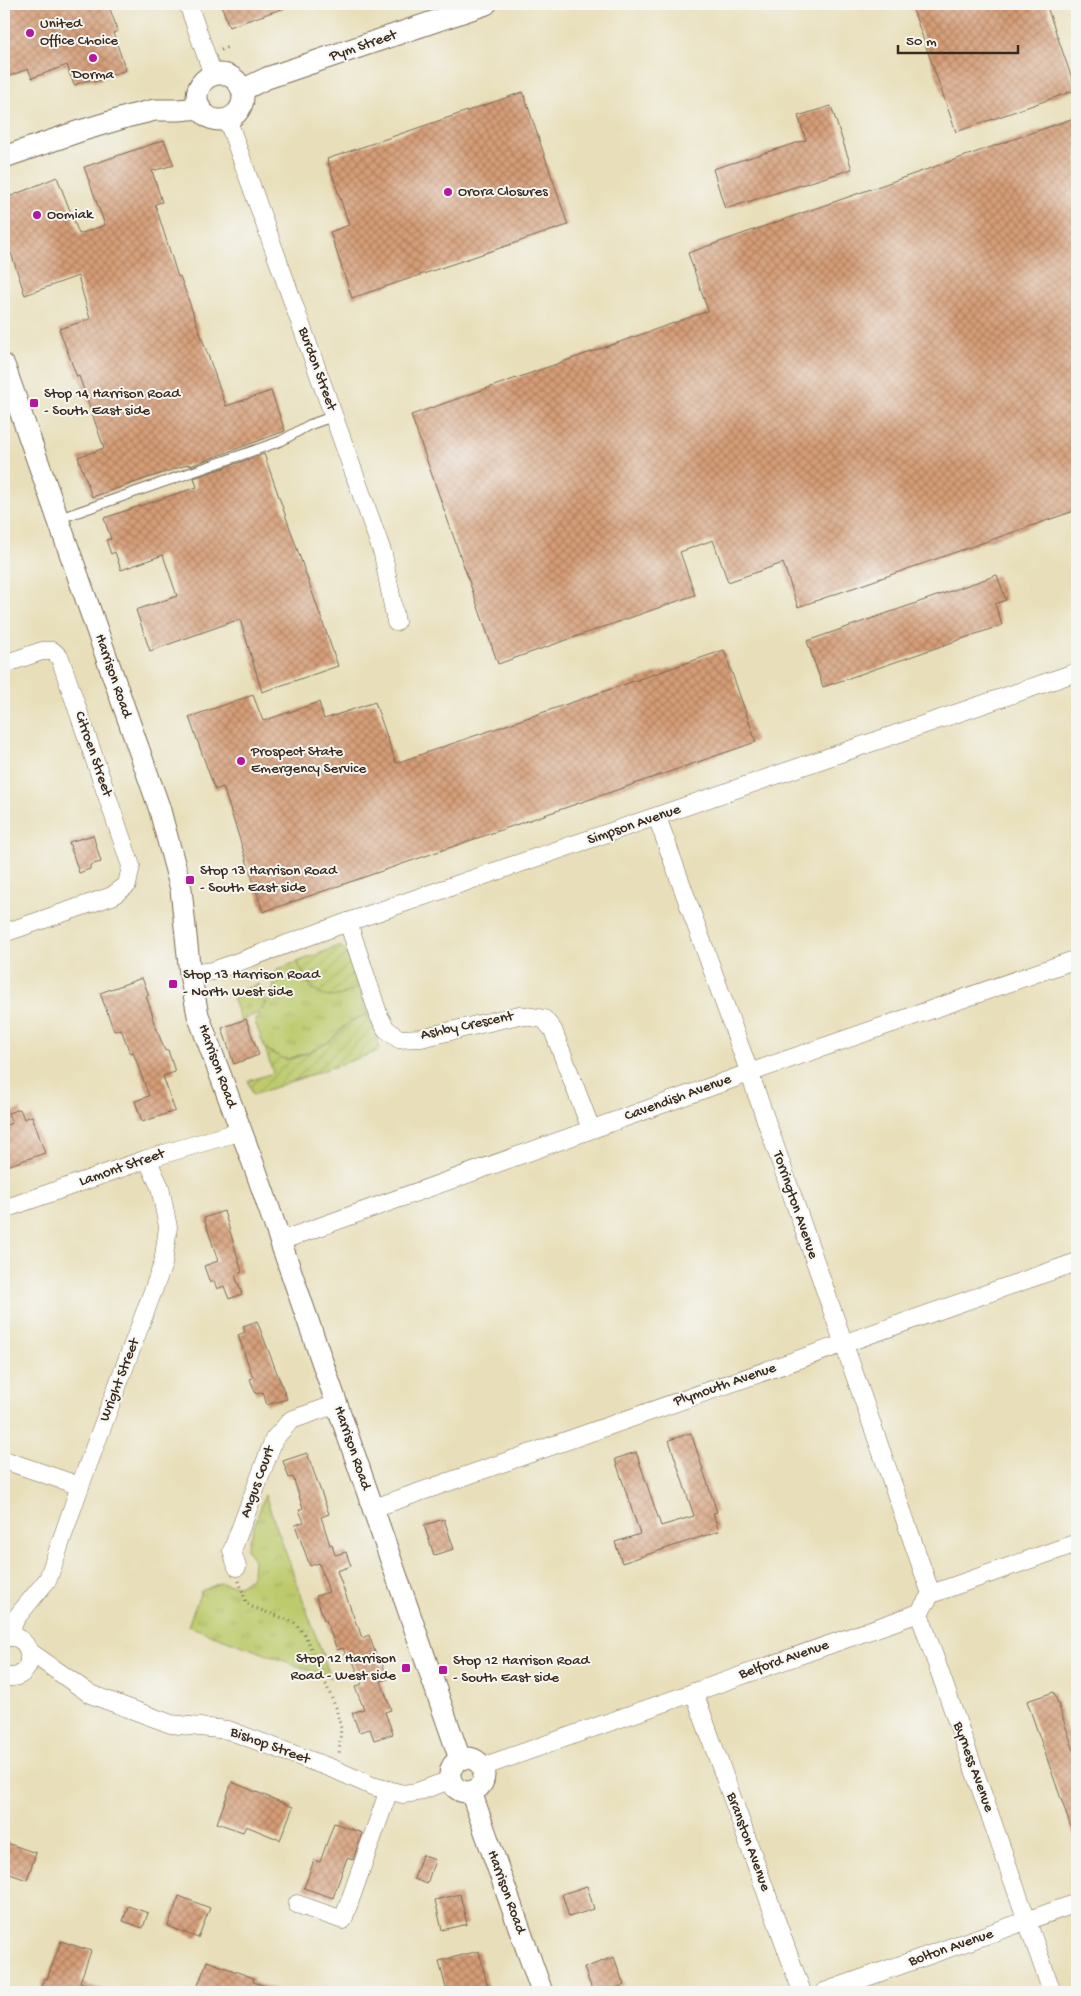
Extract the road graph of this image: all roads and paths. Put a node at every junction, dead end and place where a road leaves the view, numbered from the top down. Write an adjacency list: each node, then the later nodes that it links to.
1 (188, 4): 3 (street)
2 (474, 6): 4 (street, Pym Street)
3 (213, 75): 4 (street); 5 (street)
4 (242, 90): 6 (street)
5 (200, 108): 6 (street); 7 (street)
6 (227, 118): 9 (street, Burdon Street)
7 (4, 157)
8 (4, 365): 10 (street, Harrison Road)
9 (334, 416): 10 (lane); 11 (street, Burdon Street)
10 (58, 519): 18 (street, Harrison Road)
11 (396, 622)
12 (4, 664): 16 (street, Citroen Street)
13 (1077, 672): 14 (street, Simpson Avenue)
14 (657, 817): 15 (street, Simpson Avenue); 19 (street, Torrington Avenue)
15 (348, 922): 18 (street, Simpson Avenue); 20 (street, Ashby Crescent)
16 (4, 933)
17 (1077, 959): 19 (street, Cavendish Avenue)
18 (190, 974): 21 (street, Harrison Road)
19 (749, 1073): 20 (street, Cavendish Avenue); 26 (street, Torrington Avenue)
20 (591, 1129): 24 (street, Cavendish Avenue)
21 (241, 1130): 22 (street, Lamont Street); 24 (street, Harrison Road)
22 (147, 1159): 23 (street, Lamont Street); 29 (street, Wright Street)
23 (4, 1209)
24 (280, 1241): 27 (street, Harrison Road)
25 (1077, 1262): 26 (street, Plymouth Avenue)
26 (844, 1344): 30 (street, Plymouth Avenue); 33 (street, Torrington Avenue)
27 (337, 1404): 30 (street, Harrison Road); 32 (street, Angus Court)
28 (4, 1460): 29 (street)
29 (80, 1486): 35 (street, Wright Street)
30 (374, 1508): 40 (street, Harrison Road)
31 (1077, 1543): 33 (street)
32 (237, 1568): 42 (path)
33 (931, 1594): 34 (street)
34 (919, 1613): 39 (street, Belford Avenue); 48 (street, Byrness Avenue)
35 (16, 1642): 36 (street, Wright Street); 37 (street, Bishop Street)
36 (26, 1669): 37 (street, Bishop Street); 38 (street)
37 (63, 1677): 42 (street, Bishop Street)
38 (6, 1680)
39 (694, 1692): 41 (street, Belford Avenue); 50 (street, Branston Avenue)
40 (460, 1760): 41 (street); 43 (street)
41 (482, 1767): 45 (street)
42 (336, 1770): 44 (street, Bishop Street)
43 (450, 1780): 44 (street, Bishop Street); 45 (street)
44 (389, 1790): 47 (street)
45 (471, 1792): 49 (street, Harrison Road)
46 (1077, 1903): 48 (street, Bolton Avenue)
47 (297, 1904)
48 (1028, 1921): 51 (street, Bolton Avenue); 52 (street, Byrness Avenue)
49 (542, 1992)
50 (802, 1992)
51 (824, 1992)
52 (1052, 1992)

